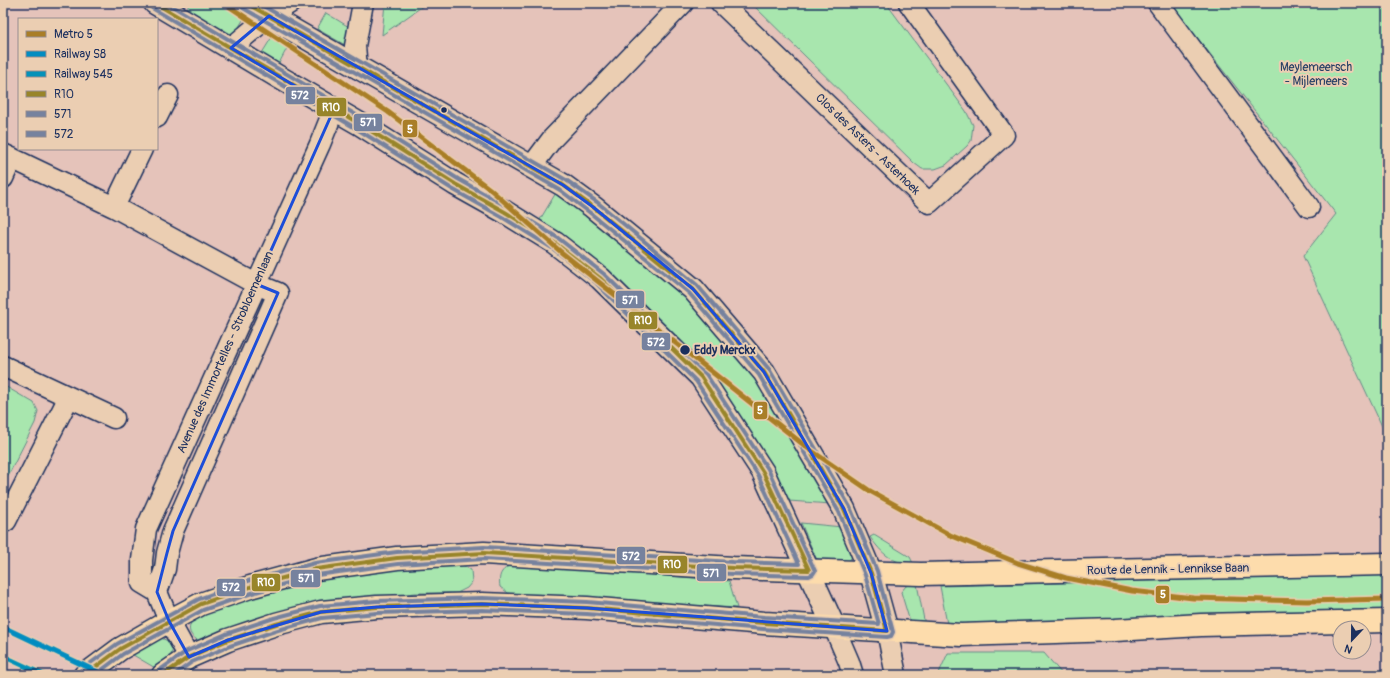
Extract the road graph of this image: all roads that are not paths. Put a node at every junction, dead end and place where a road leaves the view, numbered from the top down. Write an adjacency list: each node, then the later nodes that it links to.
1 (246, 3): 9 (street)
2 (290, 3): 9 (street)
3 (363, 3): 11 (street)
4 (683, 3): 17 (street)
5 (721, 3): 6 (street, Clos des Asters - Asterhoek)
6 (909, 3)
7 (1158, 3): 19 (street)
8 (160, 4): 10 (street)
9 (269, 16): 10 (street); 11 (street)
10 (231, 48): 13 (street)
11 (357, 68): 17 (street)
12 (168, 95): 14 (street)
13 (334, 109): 21 (street, Avenue des Immortelles - Strobloemenlaan); 27 (street)
14 (158, 115)
15 (142, 150): 20 (street)
16 (8, 156): 18 (street); 20 (street)
17 (531, 167): 28 (street)
18 (3, 178)
19 (1309, 207)
20 (114, 208): 21 (street)
21 (256, 284): 29 (street, Avenue des Immortelles - Strobloemenlaan); 29 (street, Avenue des Immortelles - Strobloemenlaan)
22 (3, 366): 23 (street)
23 (70, 397): 24 (street); 25 (street)
24 (114, 418)
25 (3, 520)
26 (1387, 564): 28 (main road, Route de Lennik - Lennikse Baan)
27 (809, 570): 28 (main road, Route de Lennik - Lennikse Baan); 30 (main road, Route de Lennik - Lennikse Baan); 32 (street)
28 (871, 572): 33 (street)
29 (157, 592): 30 (street)
30 (168, 621): 34 (street); 35 (main road, Route de Lennik - Lennikse Baan)
31 (1387, 621): 33 (main road)
32 (834, 627): 33 (main road); 34 (main road); 37 (street)
33 (887, 630): 38 (street)
34 (189, 657): 36 (main road)
35 (85, 675)
36 (164, 675)
37 (853, 675)
38 (896, 675)

